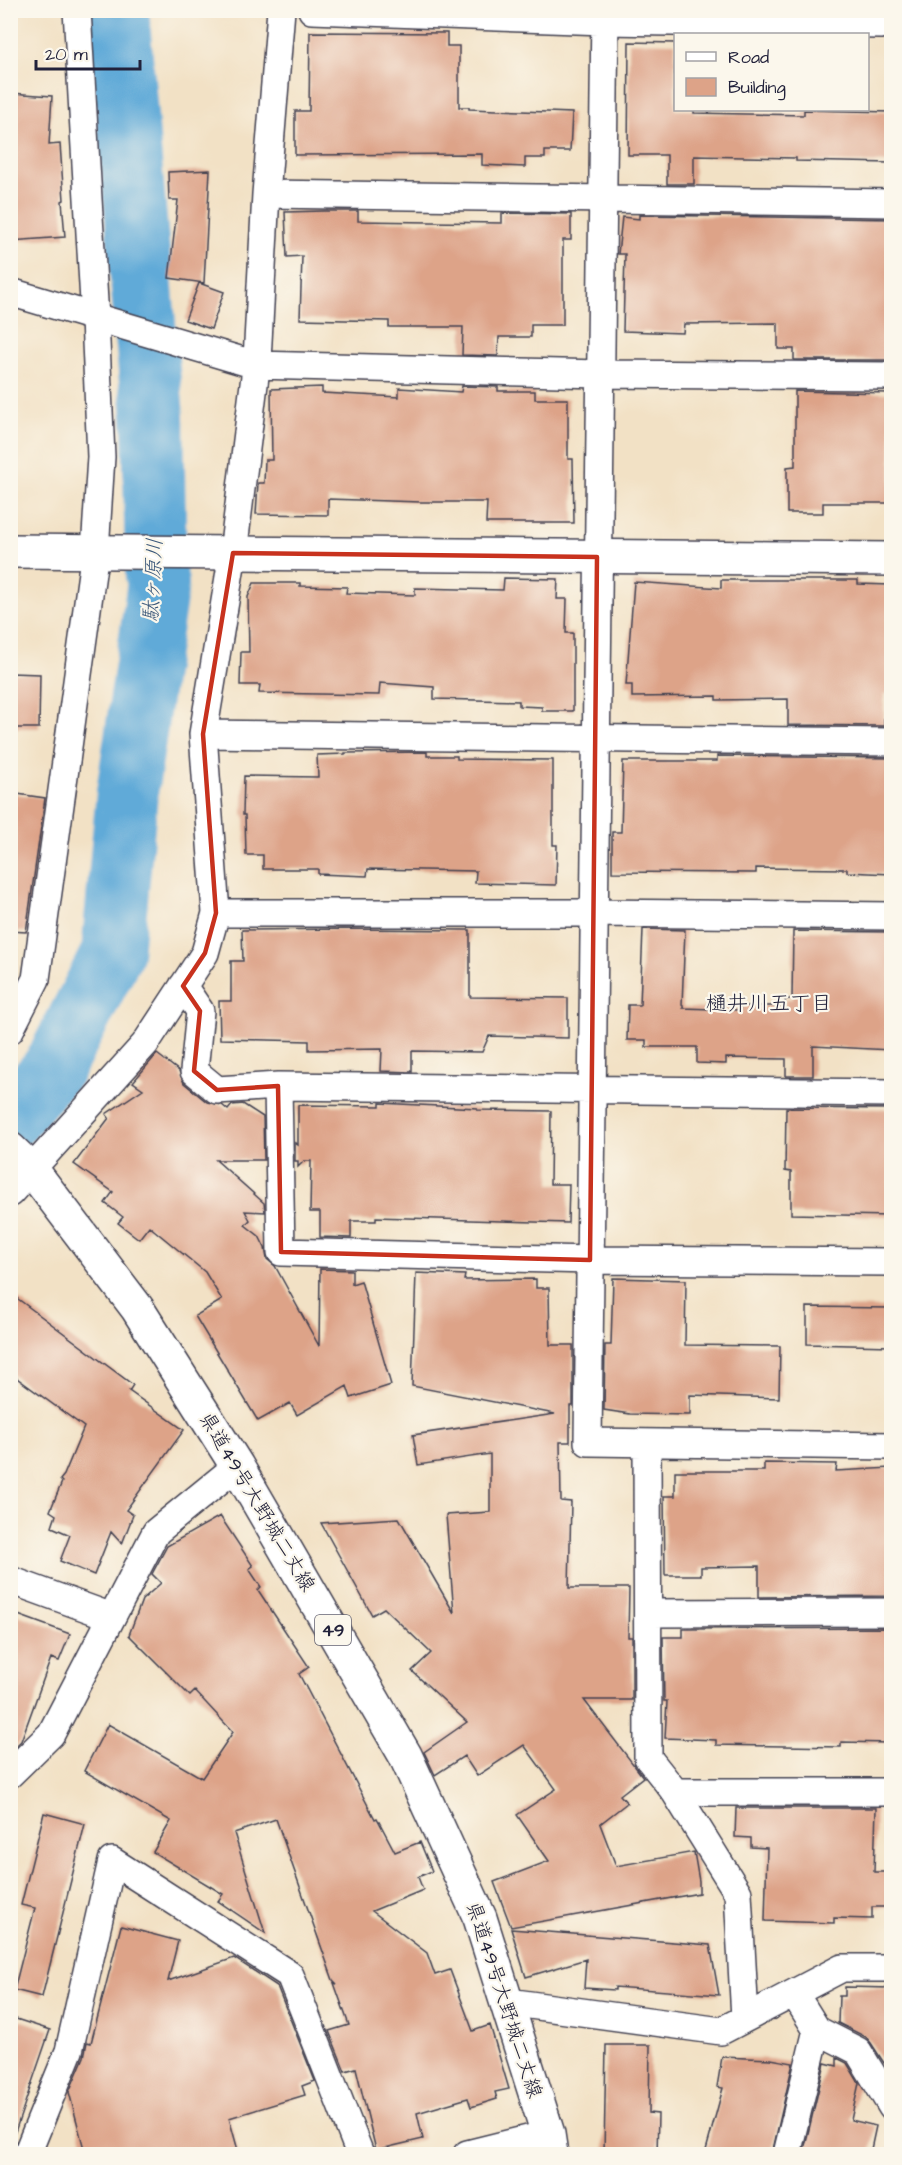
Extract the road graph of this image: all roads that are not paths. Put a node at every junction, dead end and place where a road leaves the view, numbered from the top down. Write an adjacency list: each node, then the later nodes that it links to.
1 (77, 10): 10 (street)
2 (281, 10): 6 (street)
3 (312, 10): 4 (street)
4 (605, 16): 5 (street); 7 (street)
5 (891, 22)
6 (266, 194): 7 (street); 11 (street)
7 (602, 200): 8 (street); 12 (street)
8 (891, 203)
9 (10, 292): 10 (street)
10 (104, 321): 11 (street); 15 (street)
11 (256, 365): 12 (street); 16 (street)
12 (600, 374): 13 (street); 17 (street)
13 (891, 376)
14 (10, 551): 15 (main road)
15 (106, 551): 16 (main road); 26 (street)
16 (233, 553): 17 (main road); 19 (street)
17 (597, 557): 18 (main road); 20 (street)
18 (891, 559)
19 (203, 734): 20 (street); 22 (street)
20 (595, 740): 21 (street); 23 (street)
21 (891, 742)
22 (216, 913): 23 (street); 25 (street)
23 (594, 913): 24 (street); 28 (street)
24 (891, 916)
25 (183, 986): 27 (street); 30 (street)
26 (10, 1030)
27 (278, 1086): 28 (street); 31 (street)
28 (592, 1090): 29 (street); 31 (street)
29 (891, 1093)
30 (18, 1167): 35 (main road, 県道49号大野城二丈線 / 49)
31 (590, 1260): 32 (street); 33 (street)
32 (891, 1262)
33 (647, 1443): 34 (street); 38 (street)
34 (891, 1446)
35 (237, 1466): 39 (street); 45 (main road, 県道49号大野城二丈線 / 49)
36 (10, 1580): 39 (street)
37 (891, 1612): 38 (street)
38 (648, 1613): 41 (street)
39 (112, 1617): 40 (street)
40 (10, 1774)
41 (675, 1792): 42 (street); 46 (street)
42 (891, 1792)
43 (891, 1968): 44 (street)
44 (795, 1993): 46 (street); 47 (street)
45 (508, 2002): 46 (street); 49 (main road, 県道49号大野城二丈線 / 49)
46 (745, 2018)
47 (817, 2030): 48 (street); 53 (street)
48 (891, 2107)
49 (549, 2144): 52 (street)
50 (27, 2154): 51 (street)
51 (360, 2154)
52 (467, 2154)
53 (787, 2154)

